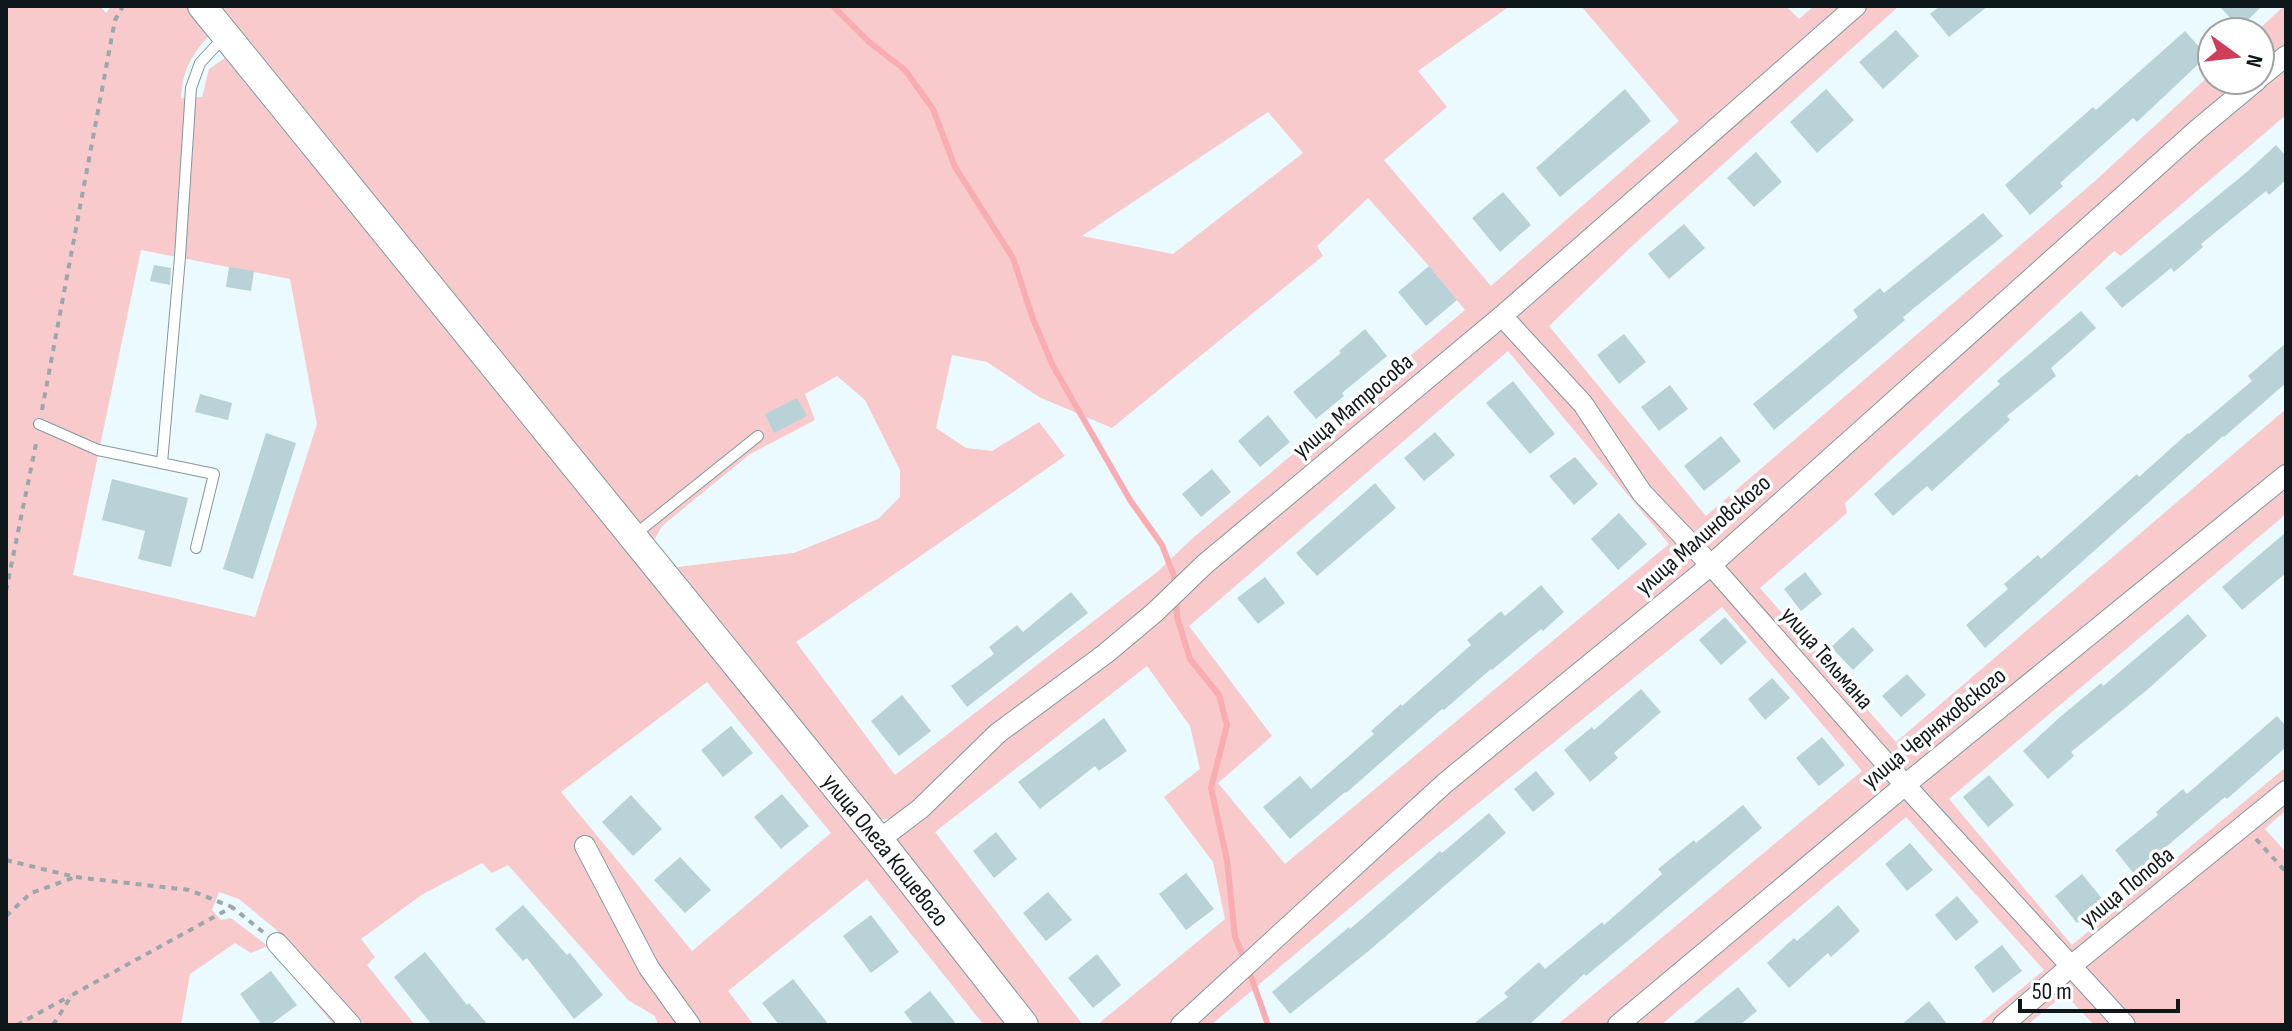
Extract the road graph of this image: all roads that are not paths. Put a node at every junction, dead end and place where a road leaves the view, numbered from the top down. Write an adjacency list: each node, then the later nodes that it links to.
1 (202, 6): 3 (street, улица Олега Кошевого)
2 (1856, 6): 5 (street, улица Матросова)
3 (227, 35): 8 (lane); 10 (street, улица Олега Кошевого)
4 (2238, 96): 12 (street, улица Малиновского)
5 (1502, 316): 12 (street, улица Тельмана); 15 (street, улица Матросова)
6 (39, 424): 8 (lane)
7 (758, 436): 10 (lane)
8 (162, 463): 11 (lane)
9 (2286, 475): 13 (street, улица Черняховского)
10 (632, 538): 15 (street, улица Олега Кошевого)
11 (196, 548)
12 (1711, 565): 13 (street, улица Тельмана); 22 (street, улица Малиновского)
13 (1905, 785): 18 (street, улица Тельмана); 23 (street, улица Черняховского)
14 (2286, 791): 18 (street, улица Попова)
15 (879, 840): 21 (street, улица Олега Кошевого)
16 (585, 846): 20 (street)
17 (277, 943): 19 (street)
18 (2071, 966): 24 (street, улица Попова); 25 (street, улица Тельмана)
19 (351, 1025)
20 (690, 1025)
21 (1024, 1025)
22 (1181, 1025)
23 (1618, 1025)
24 (2003, 1025)
25 (2125, 1025)

